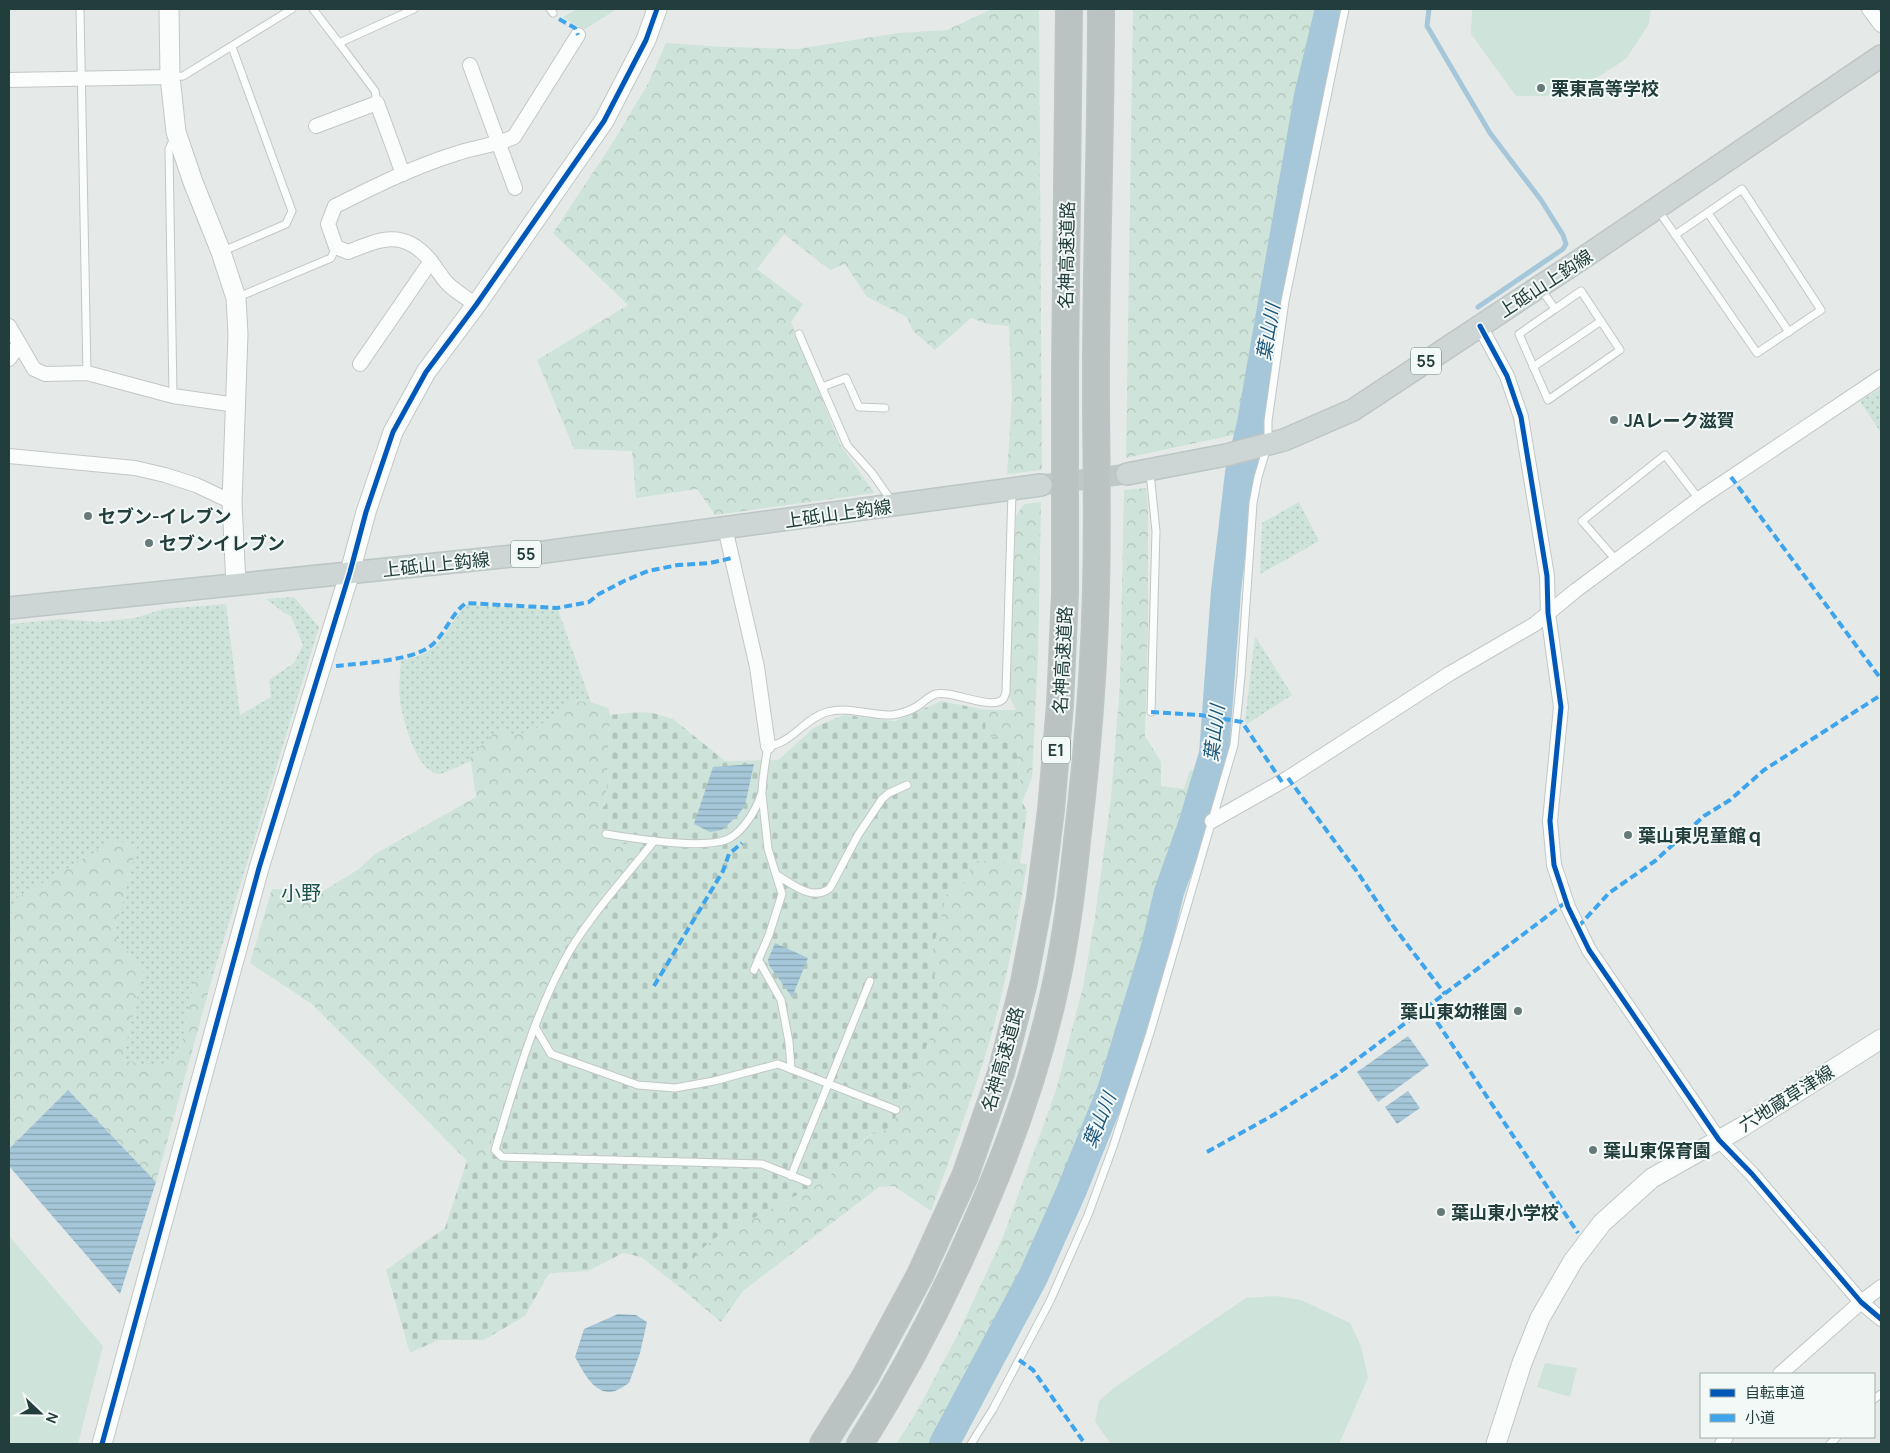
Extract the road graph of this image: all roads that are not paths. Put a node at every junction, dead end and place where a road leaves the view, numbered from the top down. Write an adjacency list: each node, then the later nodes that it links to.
1 (80, 9): 19 (lane)
2 (169, 9): 18 (street)
3 (292, 9): 15 (lane)
4 (313, 9): 14 (lane)
5 (414, 9): 14 (lane)
6 (657, 9): 35 (street)
7 (1059, 9): 46 (highway)
8 (1069, 9): 46 (highway, 名神高速道路 / E1)
9 (1101, 9): 93 (highway, 名神高速道路 / E1)
10 (1345, 9): 53 (lane)
11 (1870, 9): 12 (street)
12 (1881, 26)
13 (578, 35): 24 (street)
14 (339, 43): 21 (lane)
15 (232, 47): 18 (lane); 31 (lane)
16 (1881, 56): 27 (main road, 上砥山上鈎線 / 55)
17 (470, 65): 24 (street)
18 (170, 77): 19 (street); 23 (street)
19 (82, 78): 20 (street); 47 (lane)
20 (9, 80)
21 (377, 103): 22 (street); 25 (street)
22 (316, 126)
23 (176, 132): 31 (street); 50 (lane)
24 (499, 144): 25 (street); 26 (street)
25 (403, 174): 30 (street)
26 (515, 188)
27 (1657, 208): 29 (lane); 33 (main road, 上砥山上鈎線 / 55)
28 (1708, 213): 29 (lane); 40 (lane); 40 (lane)
29 (1675, 235): 40 (lane)
30 (336, 247): 32 (street); 34 (lane)
31 (221, 252): 34 (street)
32 (431, 261): 35 (street); 44 (street)
33 (1539, 287): 36 (lane); 39 (main road, 上砥山上鈎線 / 55)
34 (236, 298): 51 (street)
35 (476, 305): 64 (street)
36 (1555, 309): 37 (lane); 45 (lane)
37 (1600, 321): 45 (lane); 45 (lane)
38 (9, 326): 42 (street)
39 (1480, 326): 53 (main road, 上砥山上鈎線 / 55); 67 (street)
40 (1789, 332)
41 (799, 334): 49 (lane)
42 (19, 344): 43 (street); 47 (street)
43 (9, 359)
44 (360, 364)
45 (1533, 367)
46 (1065, 372): 92 (highway, 名神高速道路 / E1)
47 (87, 373): 50 (street)
48 (1881, 377): 59 (street)
49 (822, 387): 52 (lane); 61 (lane)
50 (173, 396): 51 (street)
51 (236, 405): 60 (street)
52 (885, 408)
53 (1262, 445): 55 (main road, 上砥山上鈎線 / 55); 72 (lane)
54 (9, 456): 60 (street)
55 (1150, 470): 56 (main road, 上砥山上鈎線 / 55); 68 (lane)
56 (1127, 474)
57 (1041, 485): 58 (main road, 上砥山上鈎線 / 55)
58 (1012, 489): 61 (main road, 上砥山上鈎線 / 55); 69 (lane)
59 (1699, 499): 63 (street); 63 (lane)
60 (232, 502): 65 (street)
61 (894, 505): 62 (main road, 上砥山上鈎線 / 55)
62 (725, 528): 64 (main road, 上砥山上鈎線 / 55); 69 (street)
63 (1616, 560): 67 (street)
64 (350, 572): 65 (main road, 上砥山上鈎線 / 55); 91 (street)
65 (236, 585): 66 (main road, 上砥山上鈎線 / 55)
66 (9, 608)
67 (1548, 613): 72 (street); 84 (street)
68 (1151, 712)
69 (768, 746): 71 (lane)
70 (907, 785): 75 (lane)
71 (762, 794): 74 (lane); 75 (lane)
72 (1212, 821): 94 (lane)
73 (606, 834): 74 (lane)
74 (654, 841): 79 (lane)
75 (777, 875): 76 (lane)
76 (759, 961): 77 (lane); 81 (lane)
77 (754, 970)
78 (870, 981): 82 (lane)
79 (535, 1027): 81 (lane); 85 (lane)
80 (1881, 1039): 84 (street, 六地蔵草津線)
81 (791, 1069): 82 (lane)
82 (828, 1083): 83 (lane); 85 (lane)
83 (896, 1110)
84 (1719, 1140): 88 (street); 95 (street, 六地蔵草津線)
85 (791, 1176): 86 (lane)
86 (808, 1182)
87 (1881, 1287): 88 (street)
88 (1861, 1302): 89 (street); 90 (street)
89 (1881, 1319)
90 (1781, 1373)
91 (102, 1444)
92 (823, 1444)
93 (860, 1444)
94 (971, 1444)
95 (1498, 1444)

